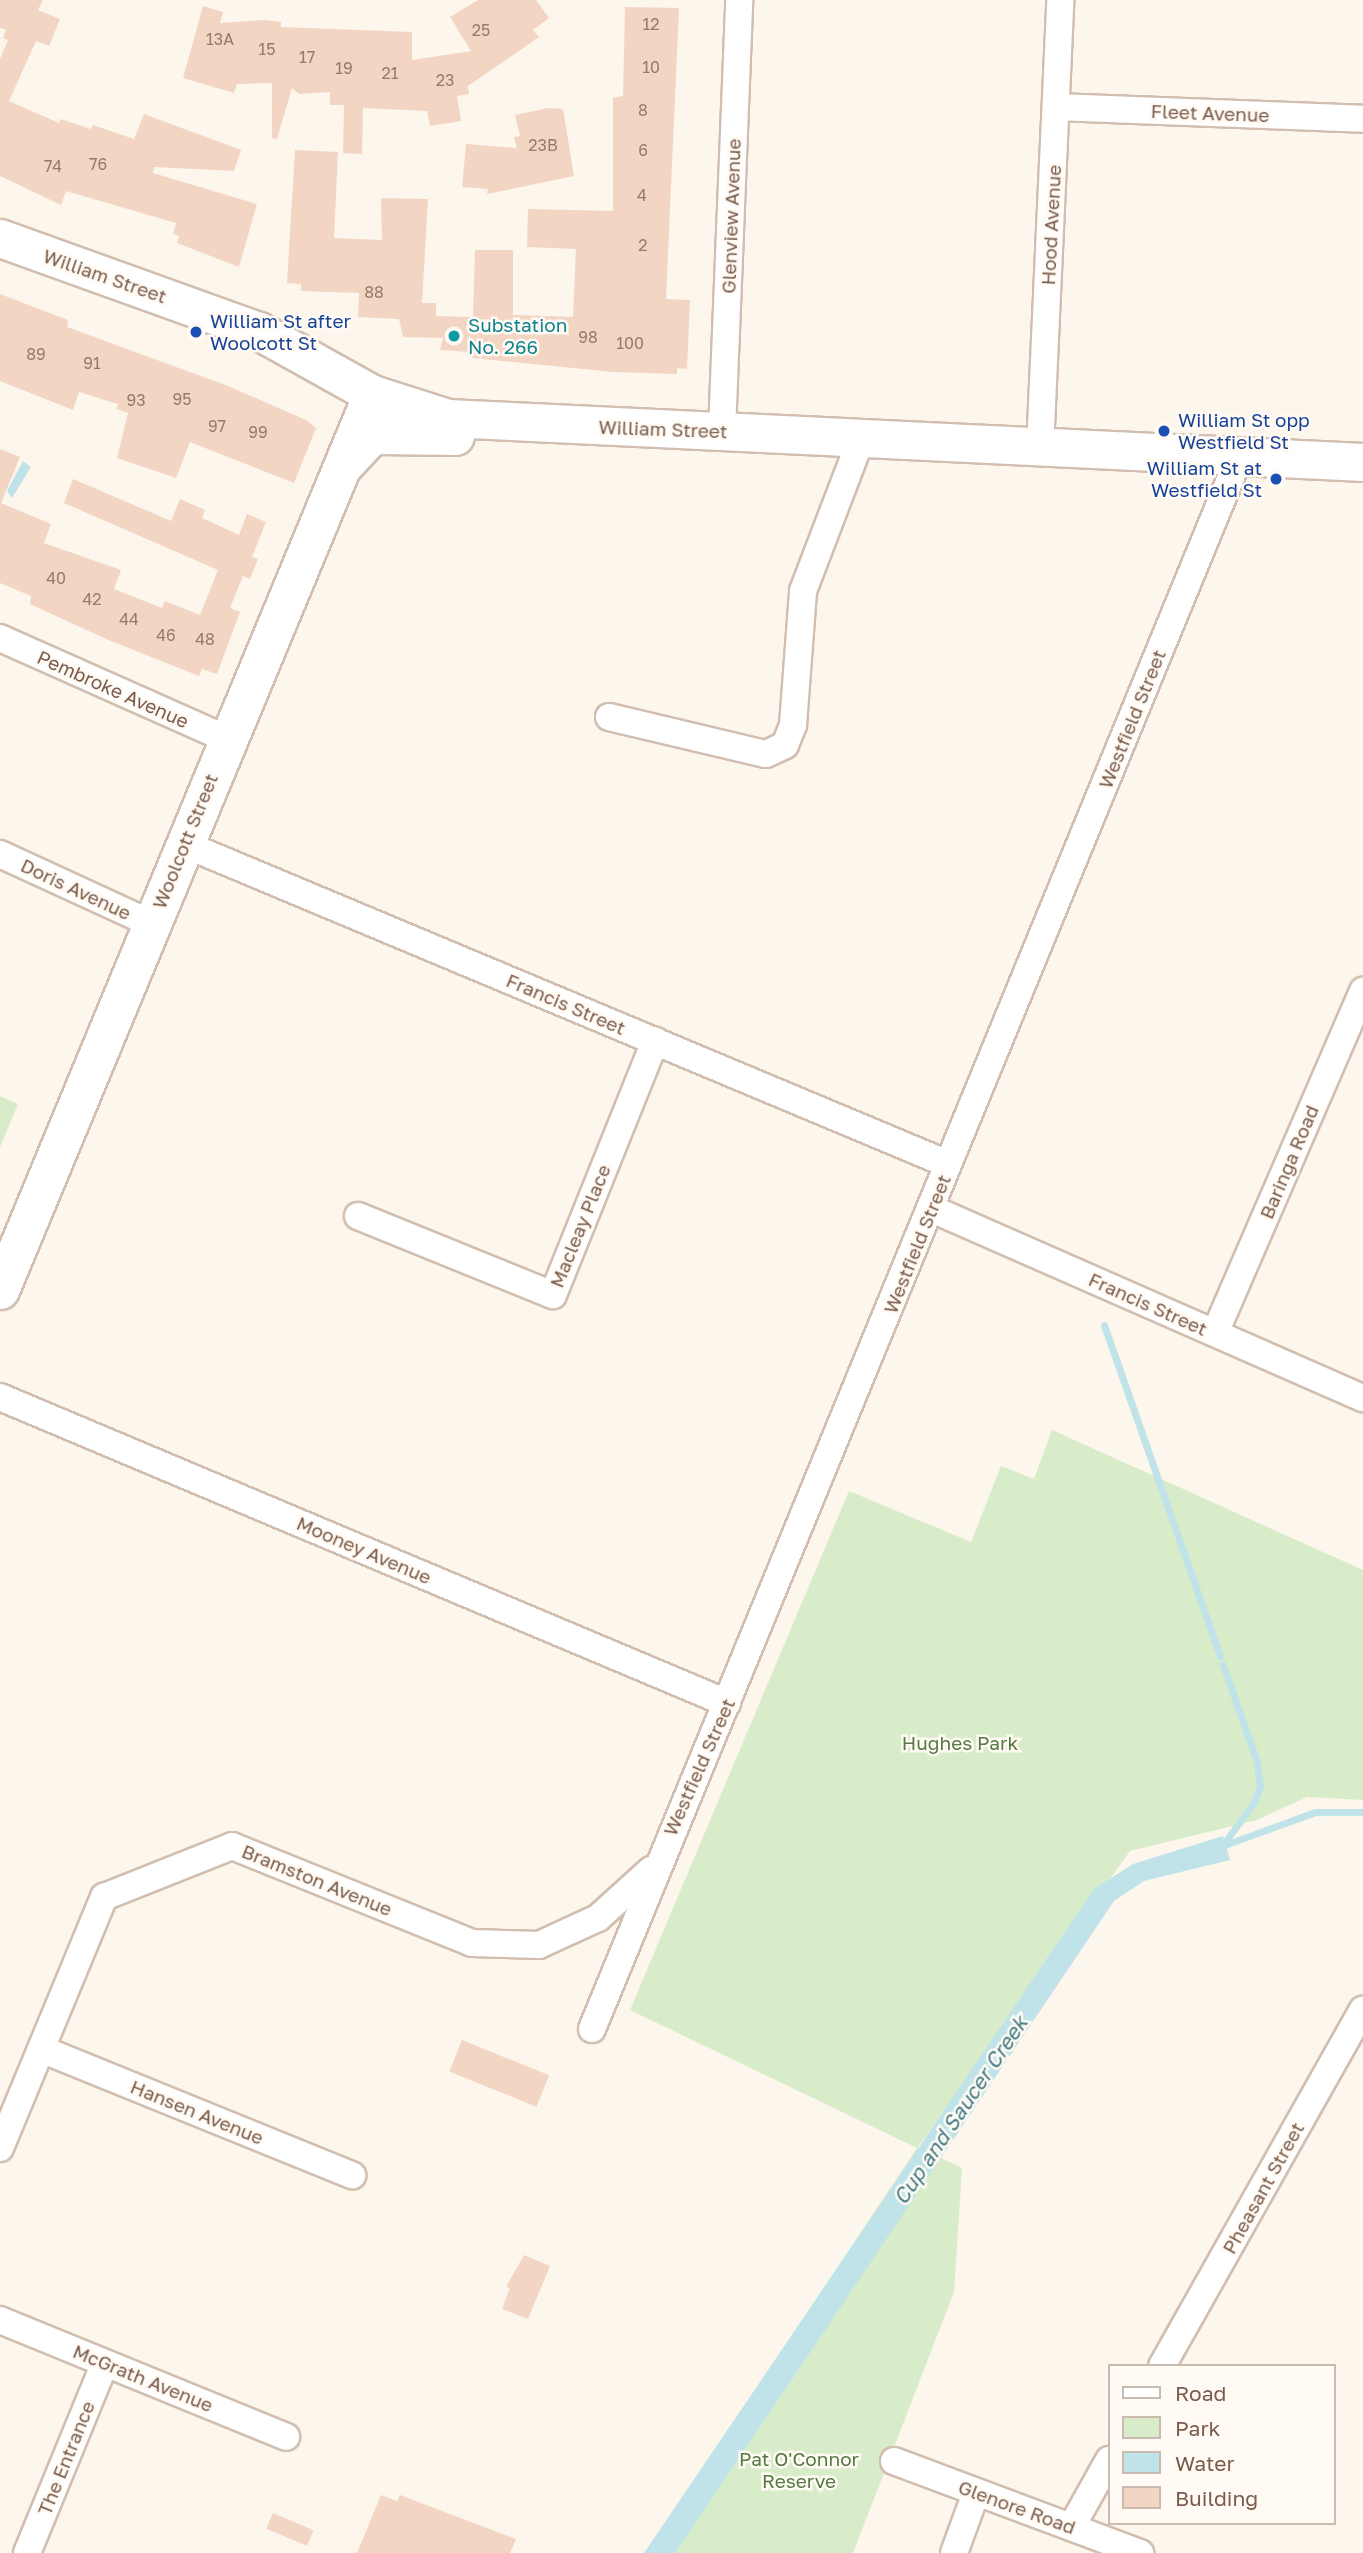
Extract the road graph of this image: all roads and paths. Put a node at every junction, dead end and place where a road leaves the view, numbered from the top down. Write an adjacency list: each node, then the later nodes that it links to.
1 (739, 0): 8 (street, Glenview Avenue)
2 (1060, 0): 3 (street, Hood Avenue)
3 (1056, 107): 4 (street, Fleet Avenue); 10 (street, Hood Avenue)
4 (1363, 119)
5 (0, 238): 6 (main road, William Street)
6 (372, 394): 7 (main road, William Street); 13 (main road, Woolcott Street)
7 (551, 425): 8 (main road, William Street); 13 (main road)
8 (722, 431): 9 (main road, William Street)
9 (861, 439): 10 (main road, William Street); 15 (street)
10 (1040, 449): 11 (main road, William Street)
11 (1240, 458): 12 (main road, William Street); 22 (street, Westfield Street)
12 (1363, 462)
13 (338, 472): 16 (main road, Woolcott Street)
14 (0, 638): 16 (street, Pembroke Avenue)
15 (609, 718)
16 (227, 739): 17 (main road, Woolcott Street)
17 (184, 844): 19 (main road, Woolcott Street); 21 (street, Francis Street)
18 (0, 854): 19 (street, Doris Avenue)
19 (152, 924): 25 (main road, Woolcott Street)
20 (1363, 990): 26 (street, Baringa Road)
21 (655, 1041): 22 (street, Francis Street); 24 (street, Macleay Place)
22 (948, 1164): 23 (street, Westfield Street)
23 (932, 1209): 26 (street, Francis Street); 29 (street, Westfield Street)
24 (358, 1216)
25 (0, 1290)
26 (1215, 1333): 28 (street, Francis Street)
27 (0, 1396): 29 (street, Mooney Avenue)
28 (1363, 1398)
29 (727, 1703): 30 (street, Westfield Street)
30 (655, 1867): 32 (street, Westfield Street); 33 (street, Bramston Avenue)
31 (1363, 2010): 38 (street, Pheasant Street)
32 (592, 2029)
33 (41, 2049): 34 (street, Bramston Avenue); 35 (street, Hansen Avenue)
34 (0, 2148)
35 (352, 2175)
36 (0, 2320): 37 (street, McGrath Avenue)
37 (105, 2362): 39 (street, McGrath Avenue); 44 (street, The Entrance)
38 (1163, 2364)
39 (286, 2437)
40 (894, 2461): 42 (street, Glenore Road)
41 (1108, 2462): 43 (street)
42 (976, 2493): 43 (street, Glenore Road); 45 (street)
43 (1072, 2526): 46 (street, Glenore Road)
44 (26, 2553)
45 (954, 2553)
46 (1140, 2553)

